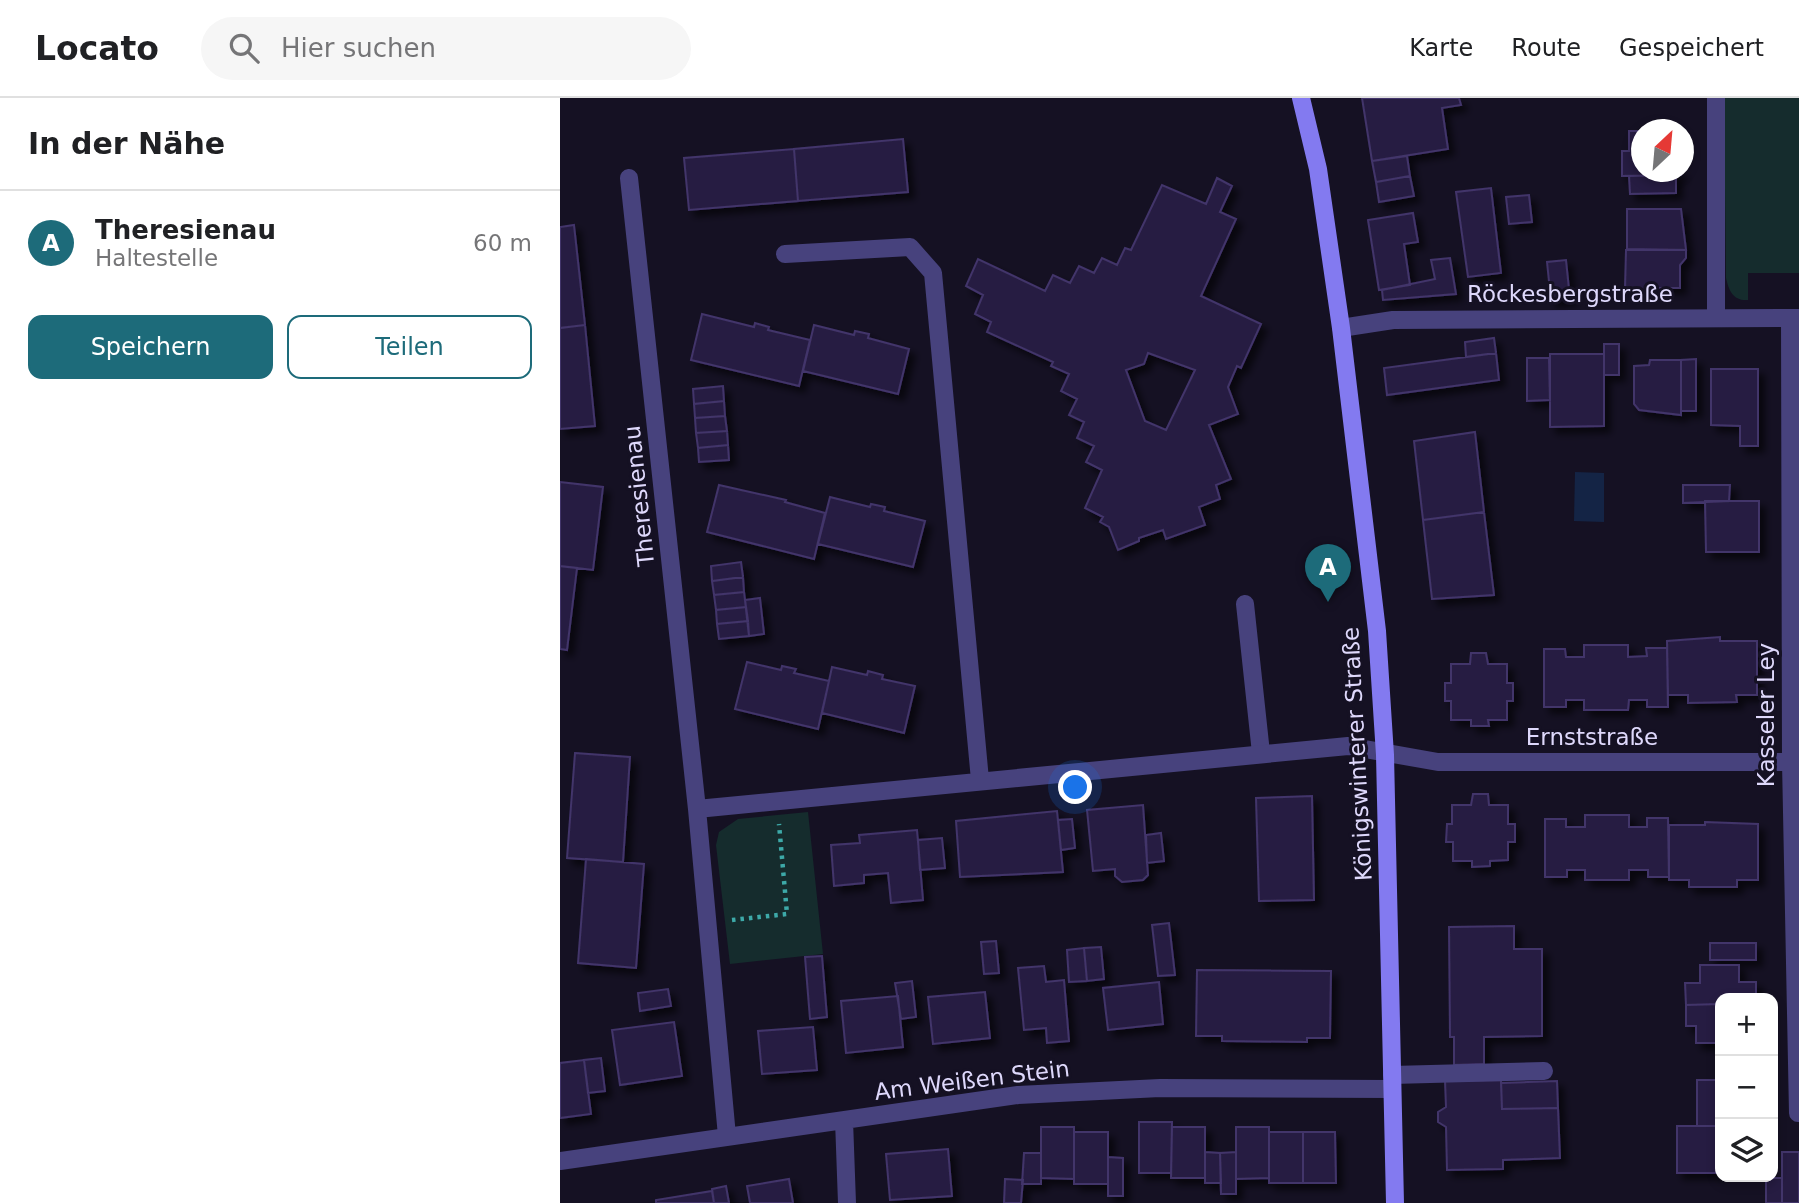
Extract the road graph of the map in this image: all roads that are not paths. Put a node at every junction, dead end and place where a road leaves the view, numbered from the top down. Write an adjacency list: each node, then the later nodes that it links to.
1 (1301, 98): 7 (main road, Königswinterer Straße)
2 (1716, 98): 5 (street)
3 (629, 178): 13 (street, Theresienau)
4 (785, 254): 12 (street)
5 (1716, 318): 6 (street, Röckesbergstraße); 7 (street, Röckesbergstraße)
6 (1794, 318): 11 (street, Kasseler Ley)
7 (1341, 328): 10 (main road, Königswinterer Straße)
8 (1245, 604): 9 (street)
9 (1261, 754): 10 (street); 12 (street)
10 (1385, 755): 11 (street, Ernststraße); 15 (main road, Königswinterer Straße)
11 (1795, 762): 16 (street, Kasseler Ley)
12 (980, 780): 13 (street)
13 (697, 809): 18 (street, Theresienau)
14 (1544, 1071): 15 (street, Am Weißen Stein)
15 (1392, 1082): 17 (street, Am Weißen Stein); 21 (main road, Königswinterer Straße)
16 (1798, 1112)
17 (844, 1120): 18 (street, Am Weißen Stein); 20 (street)
18 (727, 1136): 19 (street, Am Weißen Stein)
19 (560, 1161)
20 (847, 1203)
21 (1395, 1203)

